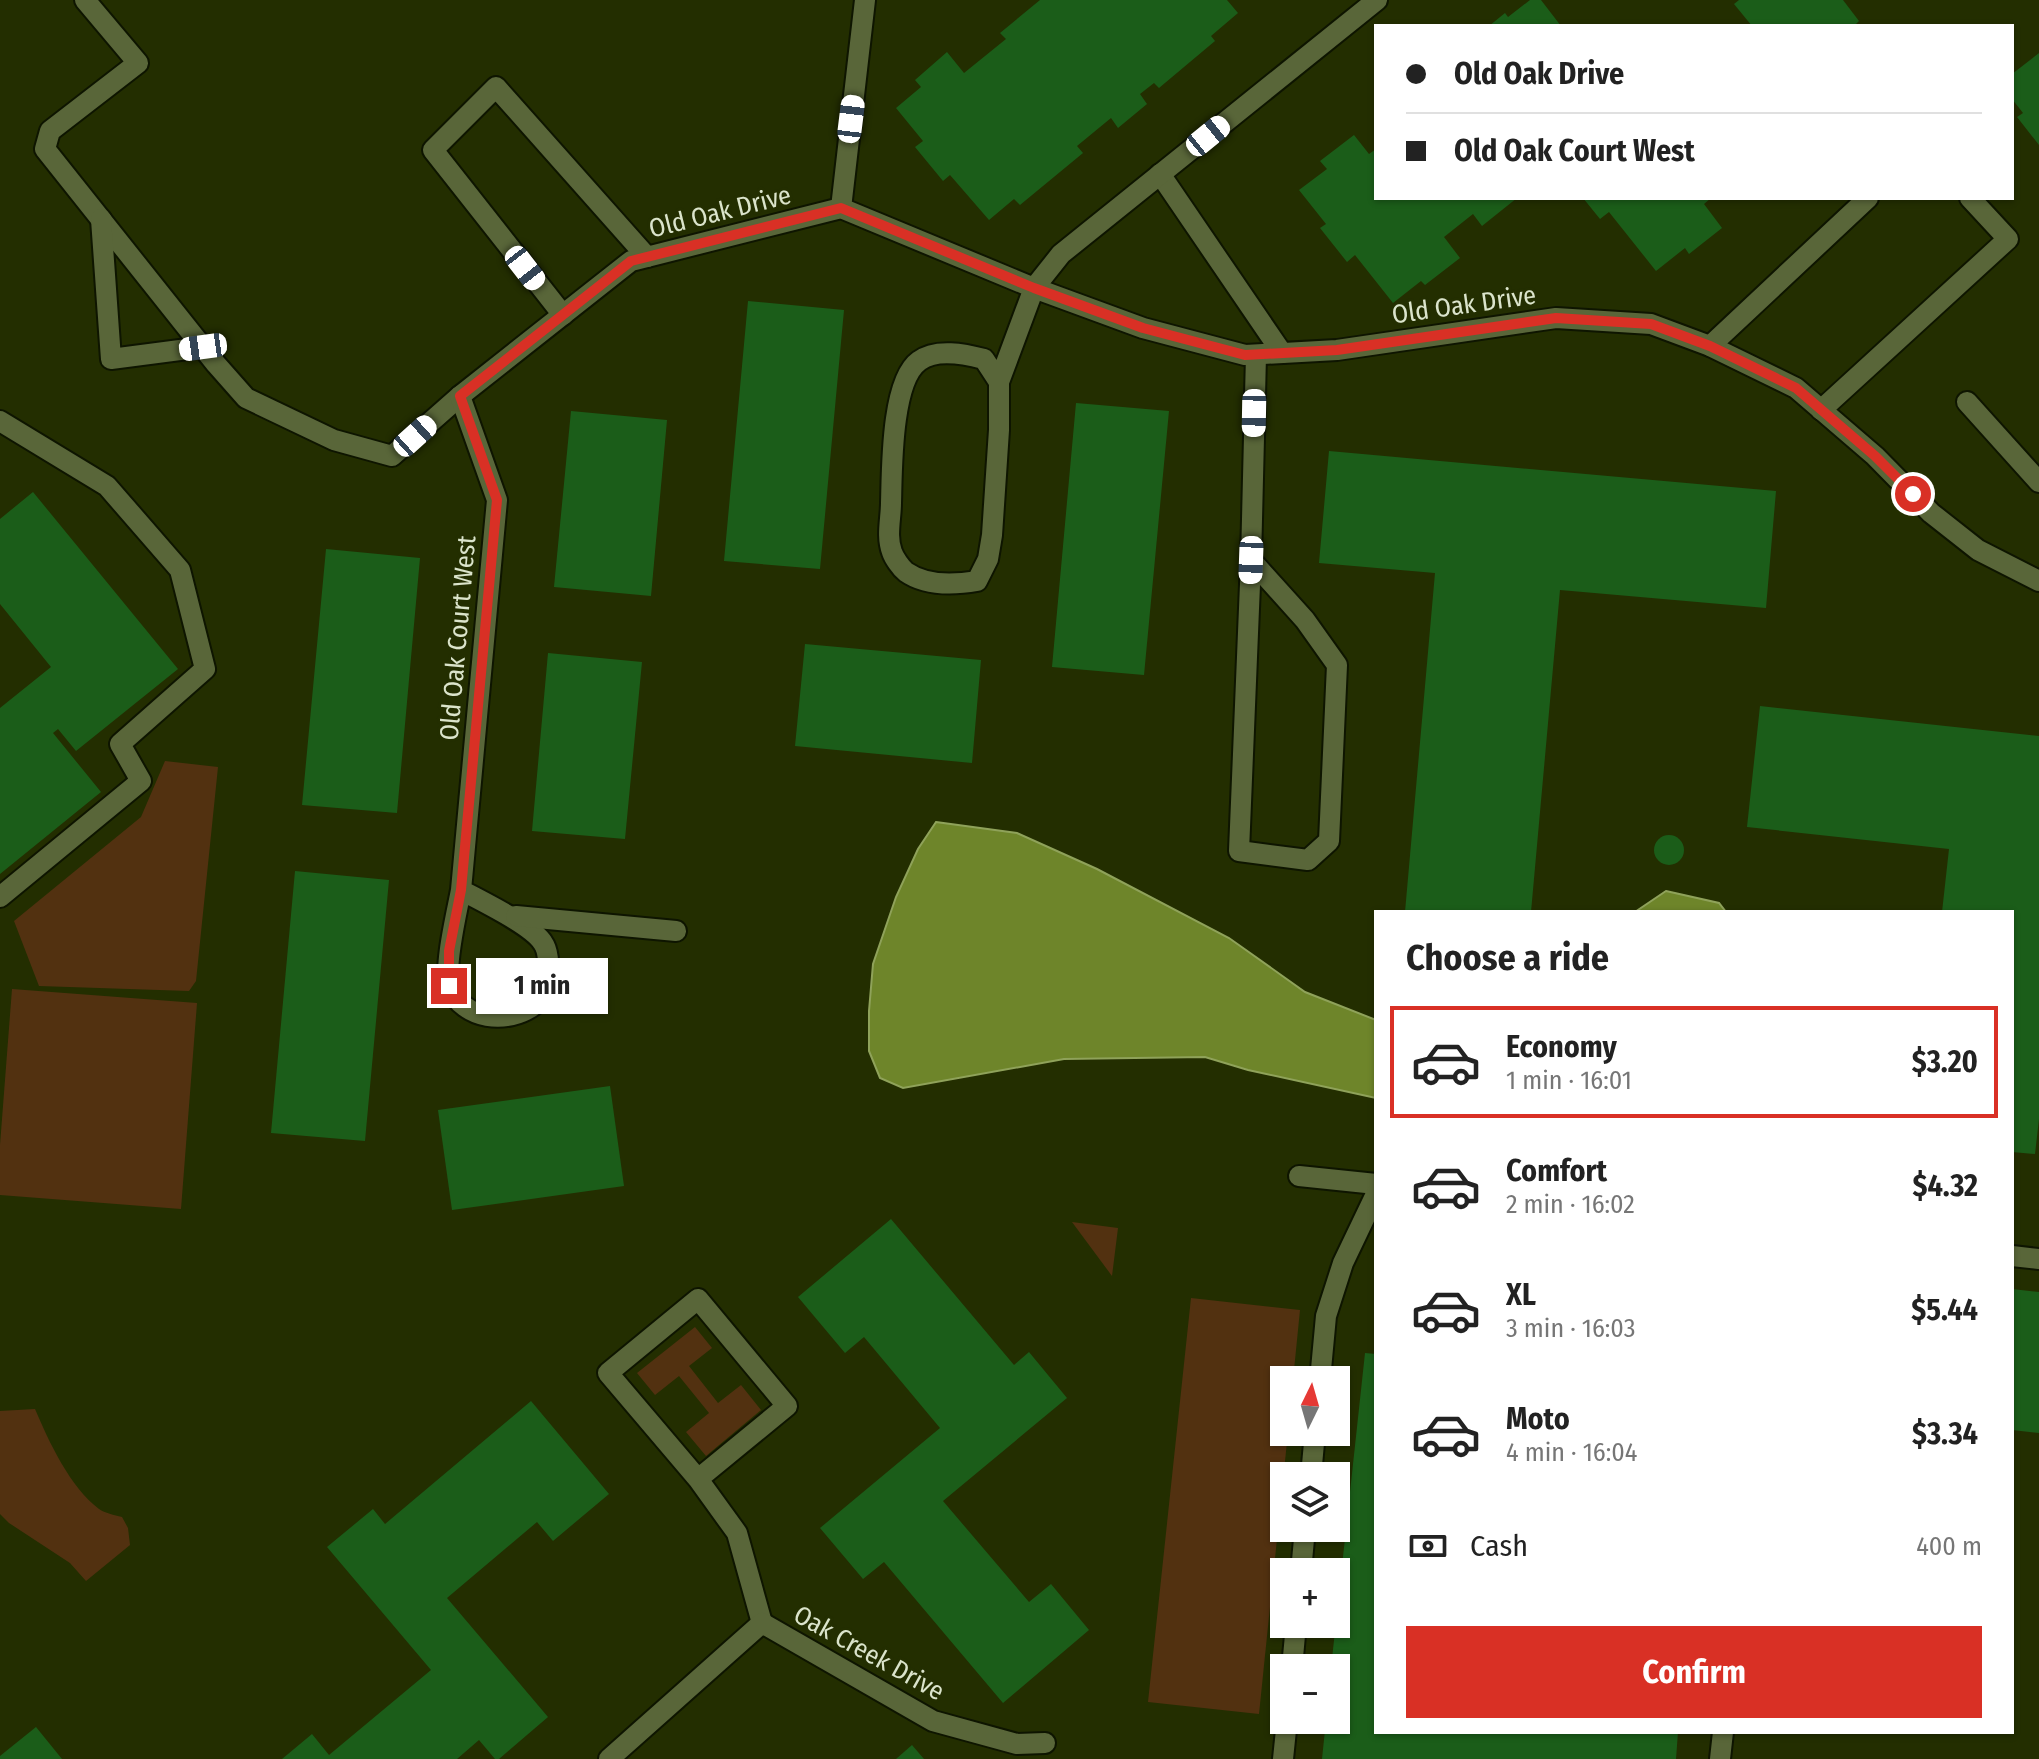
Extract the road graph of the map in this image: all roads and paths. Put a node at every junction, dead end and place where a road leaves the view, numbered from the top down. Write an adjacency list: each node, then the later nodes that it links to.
1 (85, 0): 8 (street)
2 (865, 0): 7 (street)
3 (1377, 0): 4 (street)
4 (1160, 174): 10 (street); 14 (street)
5 (1866, 200): 12 (street)
6 (1972, 200): 19 (street)
7 (841, 208): 9 (street, Old Oak Drive); 10 (street, Old Oak Drive)
8 (101, 219): 13 (street); 13 (street)
9 (647, 257): 11 (street, Old Oak Drive); 11 (street)
10 (1034, 288): 15 (street, Old Oak Drive); 16 (street)
11 (563, 315): 17 (street, Old Oak Drive)
12 (1710, 346): 14 (street, Old Oak Drive); 19 (street, Old Oak Drive)
13 (203, 347): 17 (street, Old Oak Drive)
14 (1282, 353): 15 (street, Old Oak Drive)
15 (1256, 355): 22 (street)
16 (999, 382): 16 (street)
17 (460, 396): 24 (street, Old Oak Court West)
18 (1967, 402): 21 (street)
19 (1821, 410): 23 (street, Old Oak Drive)
20 (0, 421): 25 (street)
21 (2039, 482)
22 (1251, 560): 22 (street)
23 (2039, 581)
24 (461, 890): 26 (street, Old Oak Court West); 26 (street, Old Oak Court West)
25 (0, 897)
26 (505, 915): 27 (street)
27 (676, 931)
28 (1299, 1176): 29 (street)
29 (1374, 1184)
30 (1374, 1198): 33 (street)
31 (2014, 1256): 32 (street)
32 (2039, 1259)
33 (1321, 1366)
34 (698, 1479): 34 (street, Oak Creek Drive); 35 (street, Oak Creek Drive)
35 (762, 1623): 38 (street, Oak Creek Drive); 39 (street, Oak Creek Drive)
36 (1286, 1734): 40 (street)
37 (1723, 1734): 41 (street)
38 (1045, 1743)
39 (609, 1759)
40 (1283, 1759)
41 (1720, 1759)

